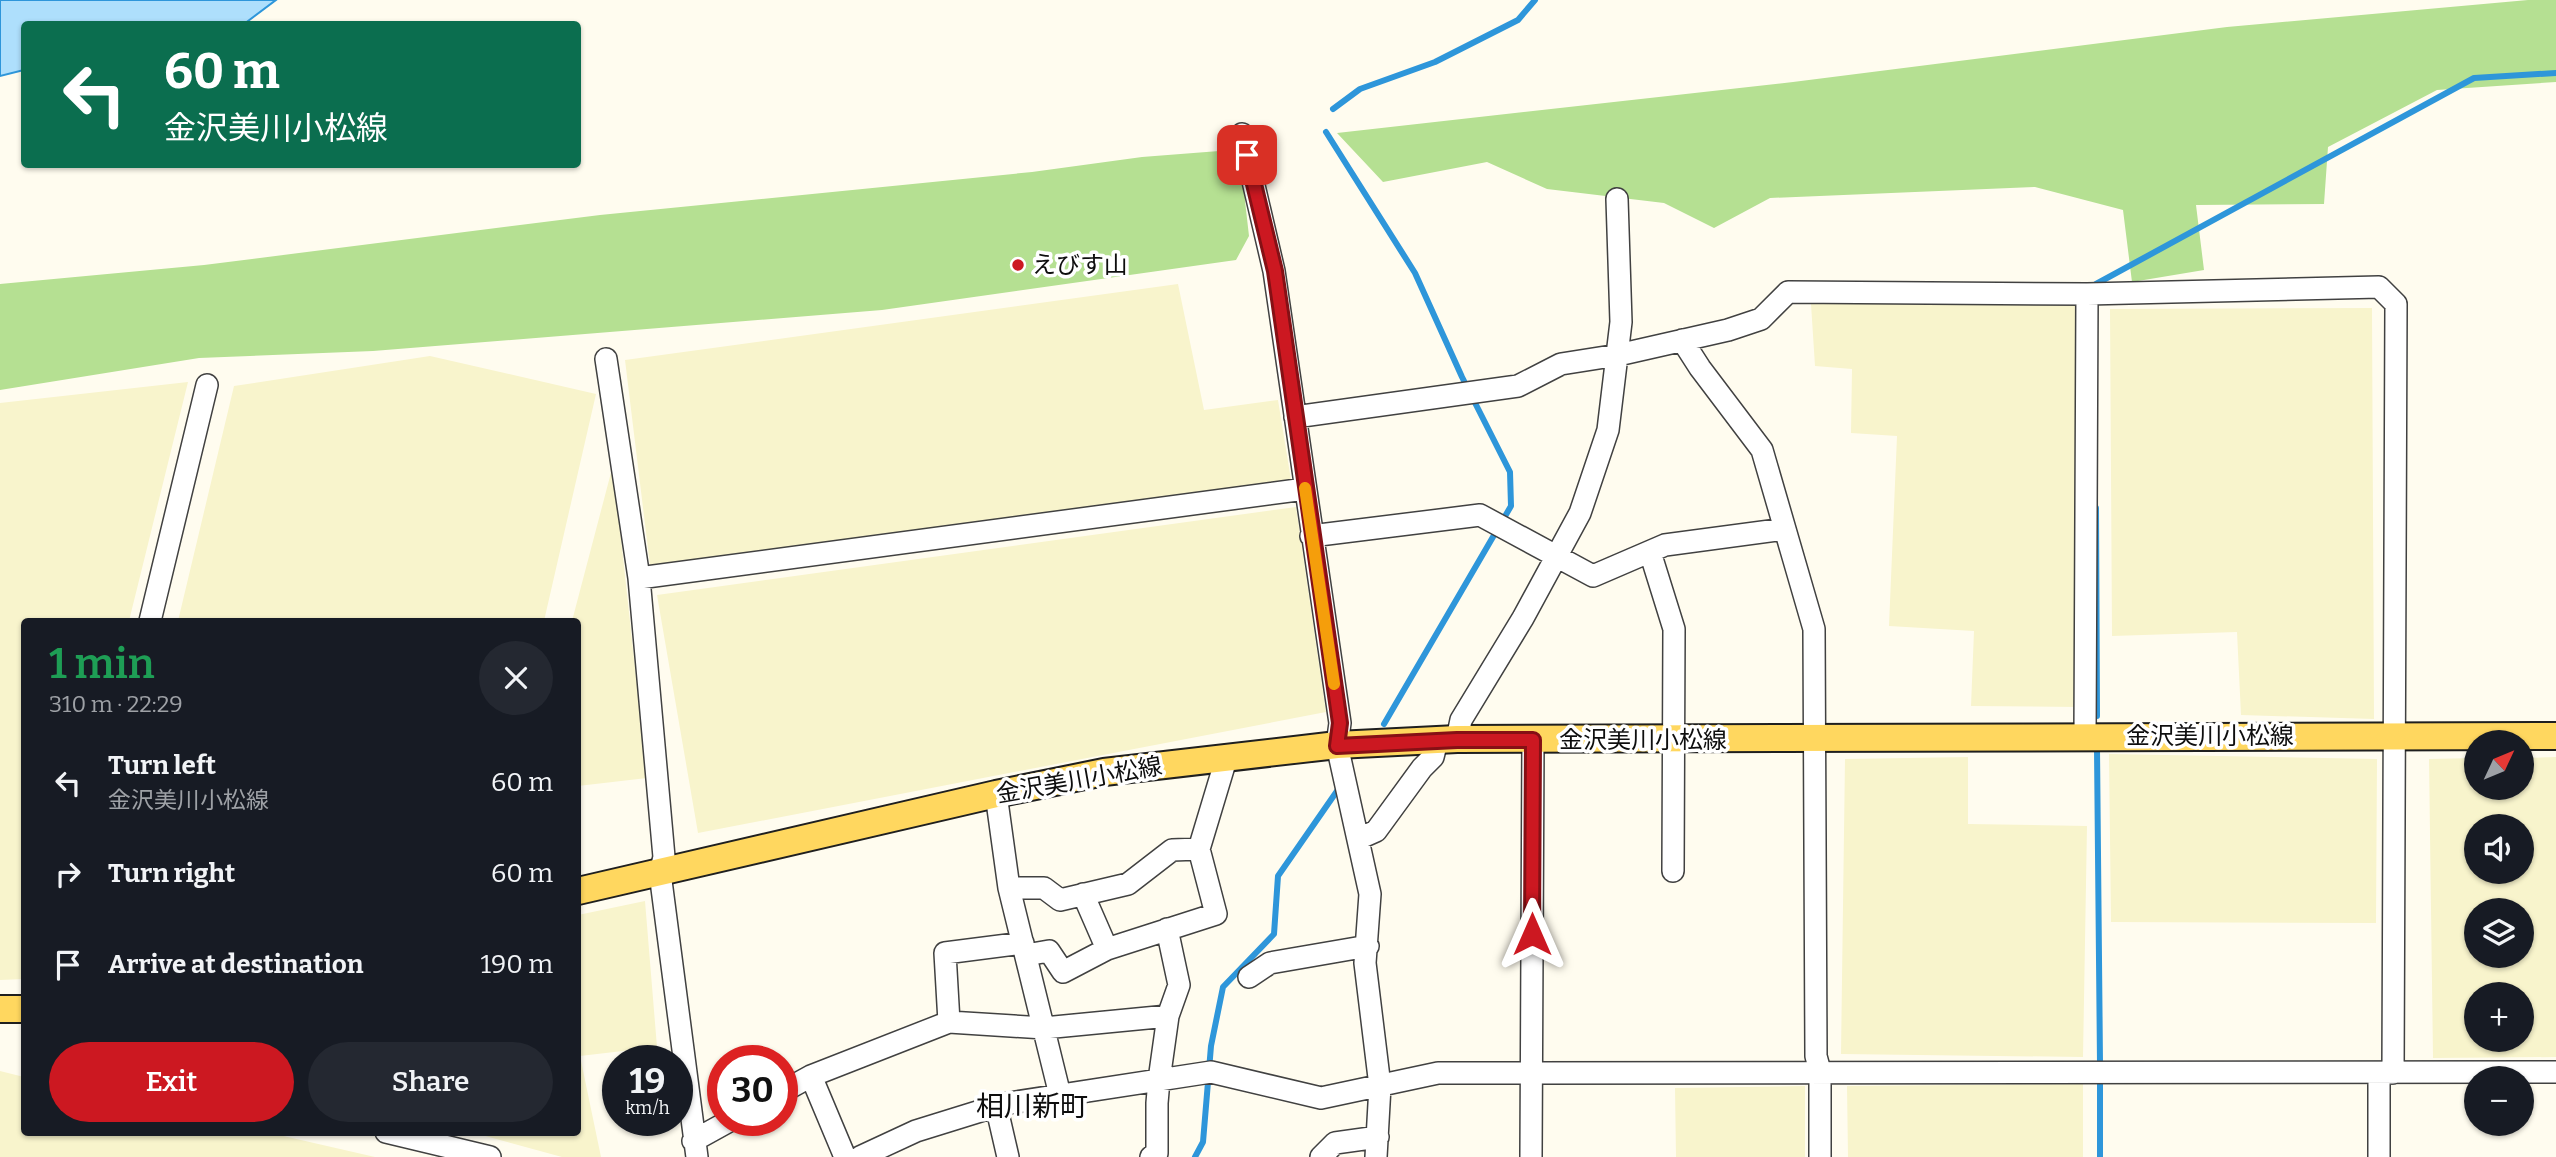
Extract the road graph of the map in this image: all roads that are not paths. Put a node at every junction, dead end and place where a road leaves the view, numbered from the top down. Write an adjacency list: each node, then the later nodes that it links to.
1 (1242, 134): 8 (street)
2 (1617, 199): 5 (street)
3 (2087, 294): 4 (street); 16 (street); 17 (street)
4 (1682, 341): 5 (street); 10 (street)
5 (1618, 355): 8 (street); 13 (street)
6 (606, 359): 14 (street)
7 (207, 385): 15 (street)
8 (1295, 417): 9 (street)
9 (1305, 489): 11 (street); 14 (street)
10 (1785, 529): 12 (street); 22 (street)
11 (1311, 536): 13 (street); 23 (street)
12 (1650, 552): 13 (street); 21 (street)
13 (1556, 557): 19 (street)
14 (639, 578): 29 (street)
15 (151, 618)
16 (2085, 736): 17 (main road, 金沢美川小松線); 22 (main road, 金沢美川小松線)
17 (2394, 736): 18 (main road, 金沢美川小松線); 46 (street)
18 (2556, 736)
19 (1447, 740): 20 (main road, 金沢美川小松線); 23 (main road, 金沢美川小松線); 26 (street)
20 (1533, 740): 21 (main road, 金沢美川小松線); 45 (street)
21 (1673, 740): 22 (main road, 金沢美川小松線); 28 (street)
22 (1816, 740): 43 (street)
23 (1337, 746): 24 (main road, 金沢美川小松線); 26 (street)
24 (1227, 756): 25 (main road, 金沢美川小松線); 27 (street)
25 (996, 794): 29 (main road, 金沢美川小松線); 30 (street)
26 (1358, 839): 34 (street)
27 (1199, 849): 32 (street); 33 (street)
28 (1672, 871)
29 (660, 873): 31 (main road, 金沢美川小松線); 56 (street)
30 (1009, 888): 32 (street); 35 (street)
31 (581, 890)
32 (1083, 894): 36 (street)
33 (1167, 929): 36 (street); 40 (street)
34 (1368, 946): 37 (street); 50 (street)
35 (1024, 949): 36 (street); 41 (street); 42 (street)
36 (1107, 949)
37 (1249, 977)
38 (0, 1009): 39 (main road)
39 (21, 1009)
40 (1168, 1016): 42 (street); 48 (street)
41 (949, 1022): 42 (street); 47 (street)
42 (1044, 1028): 51 (street)
43 (1820, 1071): 45 (street); 46 (street); 64 (street)
44 (2556, 1072): 46 (street)
45 (1531, 1073): 50 (street); 63 (street)
46 (2386, 1073): 65 (street)
47 (811, 1076): 49 (street); 58 (street)
48 (1159, 1080): 50 (street); 51 (street); 61 (street)
49 (798, 1083)
50 (1381, 1086): 55 (street)
51 (1060, 1095): 52 (street)
52 (996, 1105): 59 (street); 60 (street)
53 (403, 1136): 57 (street)
54 (711, 1136): 56 (street)
55 (1377, 1147): 62 (street)
56 (695, 1149)
57 (490, 1157)
58 (845, 1157)
59 (860, 1157)
60 (1008, 1157)
61 (1151, 1157)
62 (1321, 1157)
63 (1531, 1157)
64 (1821, 1157)
65 (2379, 1157)

